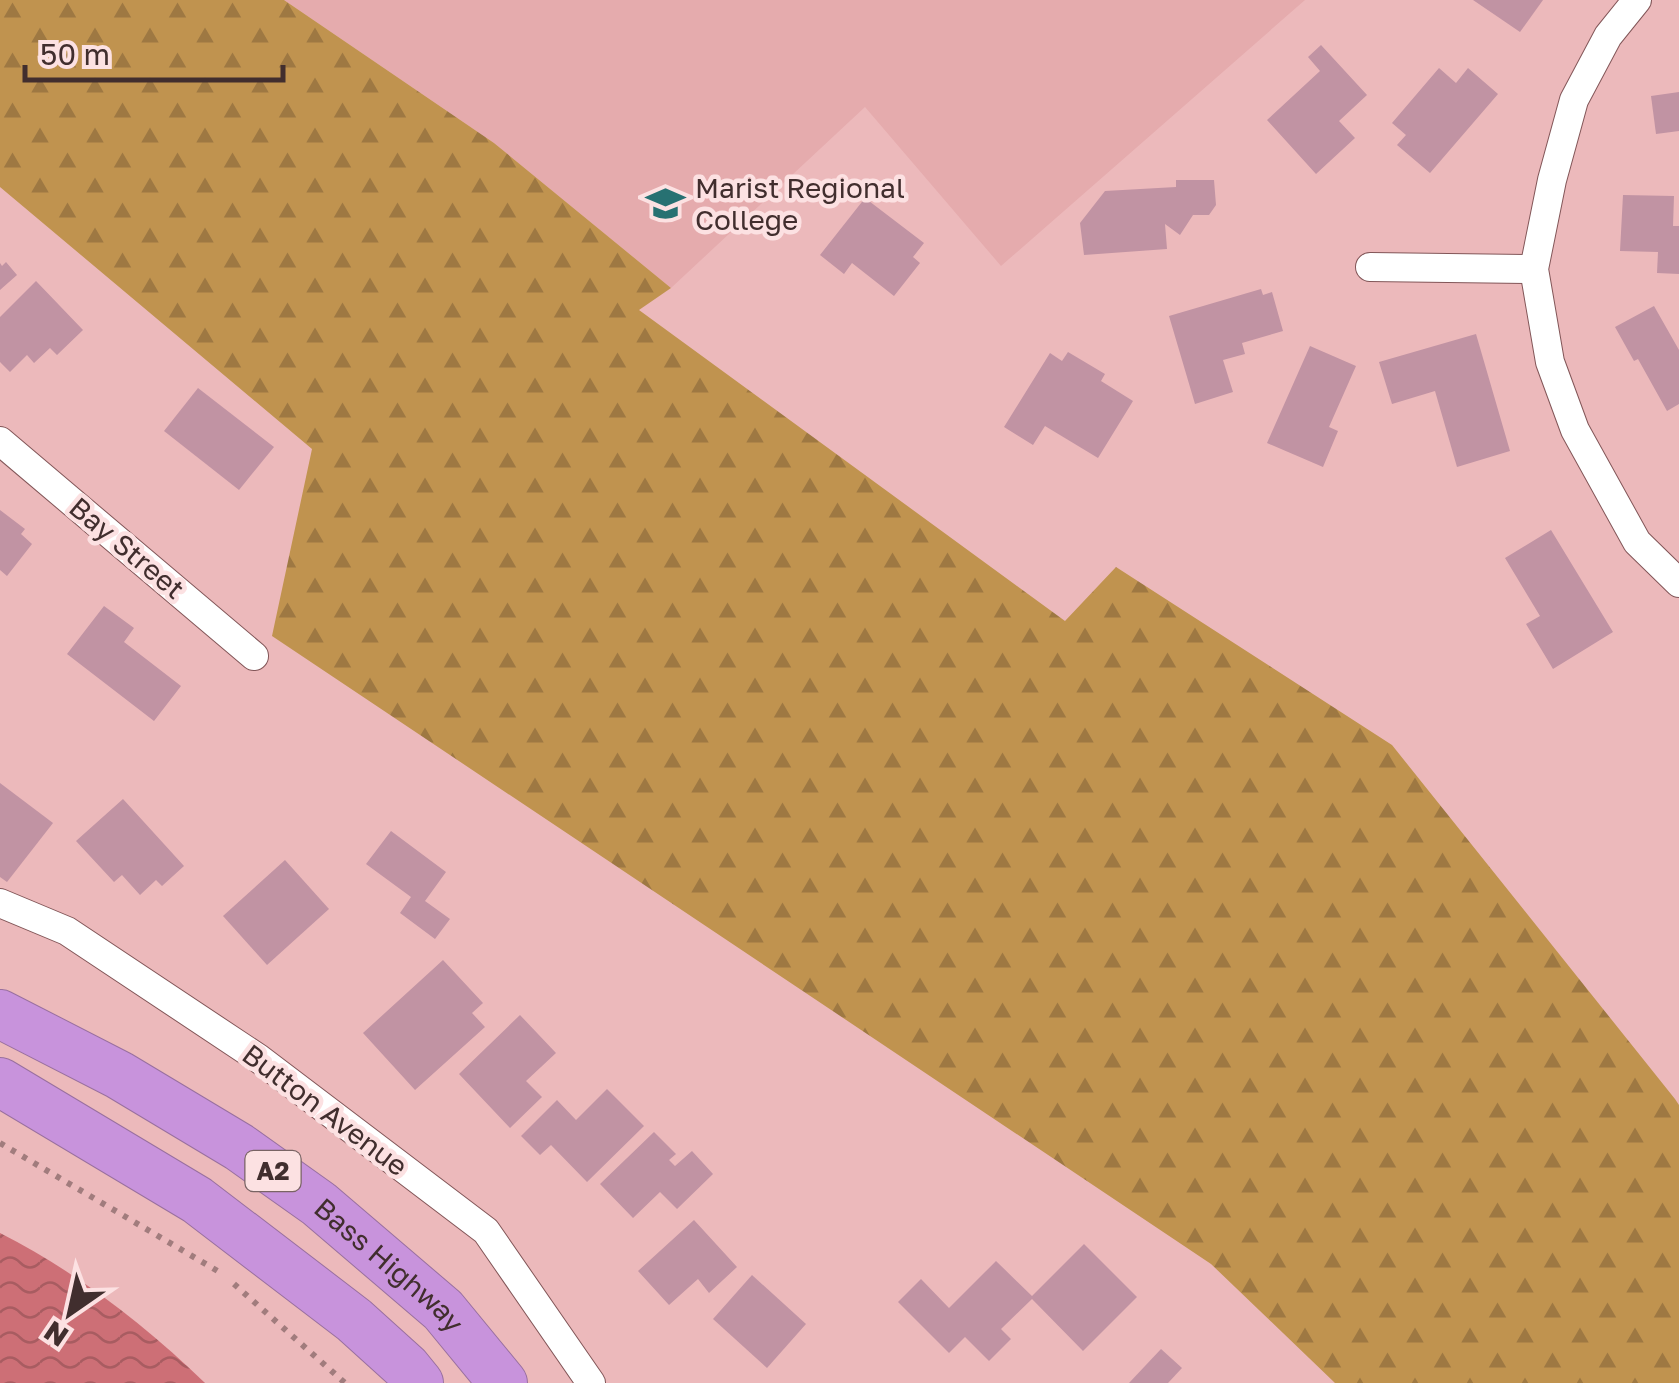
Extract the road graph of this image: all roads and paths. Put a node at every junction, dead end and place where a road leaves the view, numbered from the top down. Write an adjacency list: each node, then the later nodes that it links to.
1 (1636, 0): 3 (street)
2 (1370, 266): 3 (street)
3 (1534, 268): 5 (street)
4 (0, 441): 6 (street, Bay Street)
5 (1679, 583)
6 (254, 656)
7 (0, 904): 14 (street, Button Avenue)
8 (0, 1014): 13 (highway, Bass Highway / A2)
9 (0, 1082): 12 (highway, A2)
10 (0, 1144): 11 (path)
11 (345, 1383)
12 (419, 1383)
13 (503, 1383)
14 (591, 1383)

